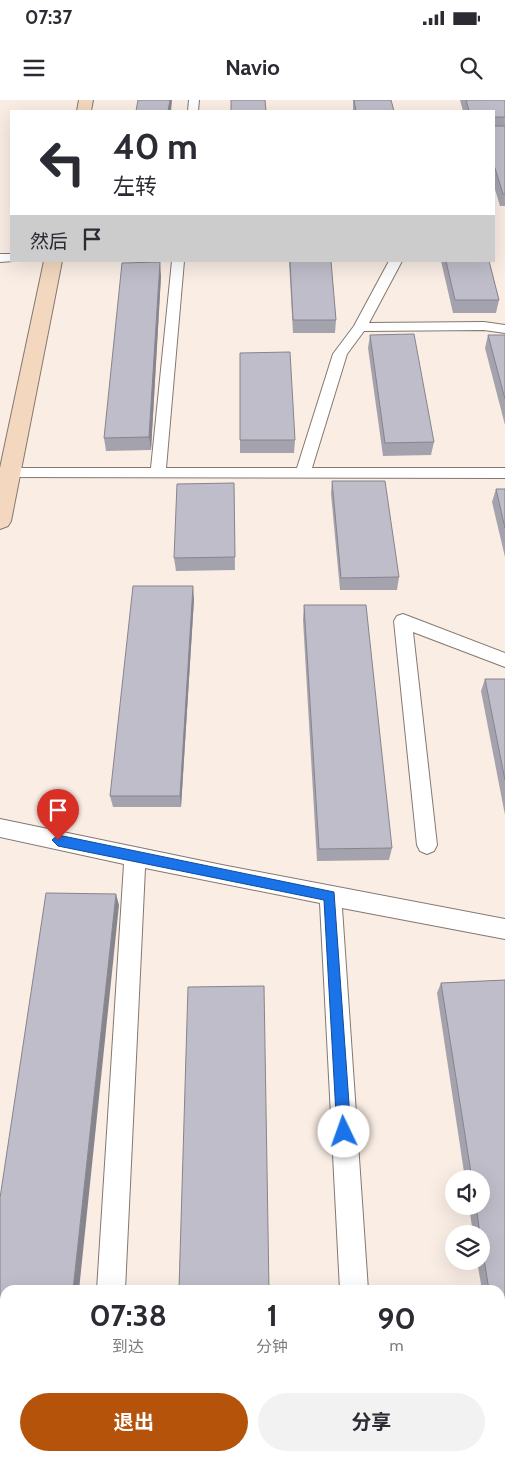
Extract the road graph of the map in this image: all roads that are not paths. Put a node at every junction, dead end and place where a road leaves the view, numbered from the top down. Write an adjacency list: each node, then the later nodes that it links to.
1 (53, 262): 9 (street)
2 (178, 262): 6 (lane)
3 (395, 262): 4 (lane)
4 (360, 327): 5 (lane); 7 (lane)
5 (505, 328)
6 (158, 473): 7 (lane); 9 (lane)
7 (303, 473): 8 (lane)
8 (505, 473)
9 (10, 474): 10 (street)
10 (0, 521)
11 (505, 660): 13 (lane)
12 (0, 828): 14 (lane)
13 (427, 845)
14 (135, 857): 15 (lane); 17 (lane)
15 (330, 896): 16 (lane); 18 (lane)
16 (505, 929)
17 (111, 1285)
18 (354, 1285)

